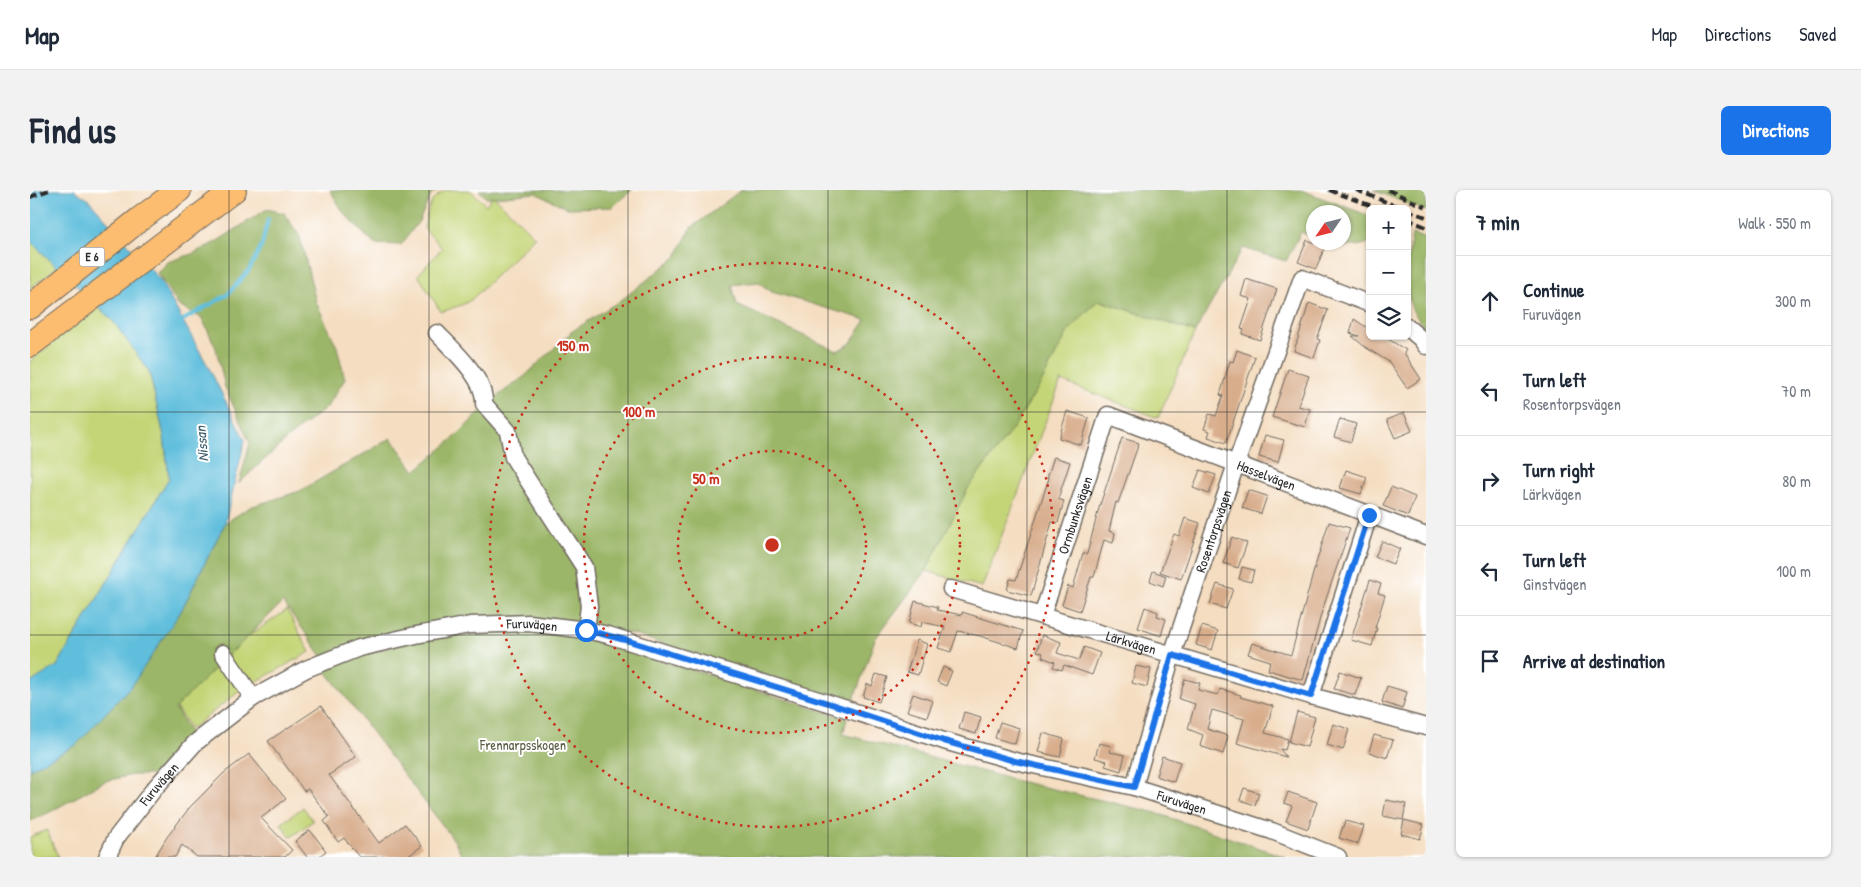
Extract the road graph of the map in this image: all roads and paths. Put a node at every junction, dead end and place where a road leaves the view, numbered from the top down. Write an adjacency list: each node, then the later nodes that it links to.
1 (179, 190): 3 (highway, E 6)
2 (234, 190): 7 (highway, E 6)
3 (37, 301)
4 (1366, 302): 10 (street, Rosentorpsvägen)
5 (1411, 330): 8 (street)
6 (437, 333): 15 (street)
7 (30, 345)
8 (1426, 346)
9 (1108, 415): 10 (street, Hasselvägen); 14 (street, Ormbunksvägen)
10 (1236, 464): 11 (street, Hasselvägen); 17 (street, Rosentorpsvägen)
11 (1369, 515): 12 (street, Hasselvägen); 18 (street)
12 (1426, 536)
13 (951, 589): 14 (street, Lärkvägen)
14 (1042, 616): 17 (street, Lärkvägen)
15 (586, 630): 19 (street, Furuvägen); 21 (street, Furuvägen)
16 (223, 652): 19 (street)
17 (1172, 655): 18 (street, Lärkvägen); 21 (street, Rosentorpsvägen)
18 (1311, 696): 20 (street, Lärkvägen)
19 (253, 698): 22 (street, Furuvägen)
20 (1426, 727)
21 (1134, 787): 23 (street, Furuvägen)
22 (107, 857)
23 (1338, 857)

